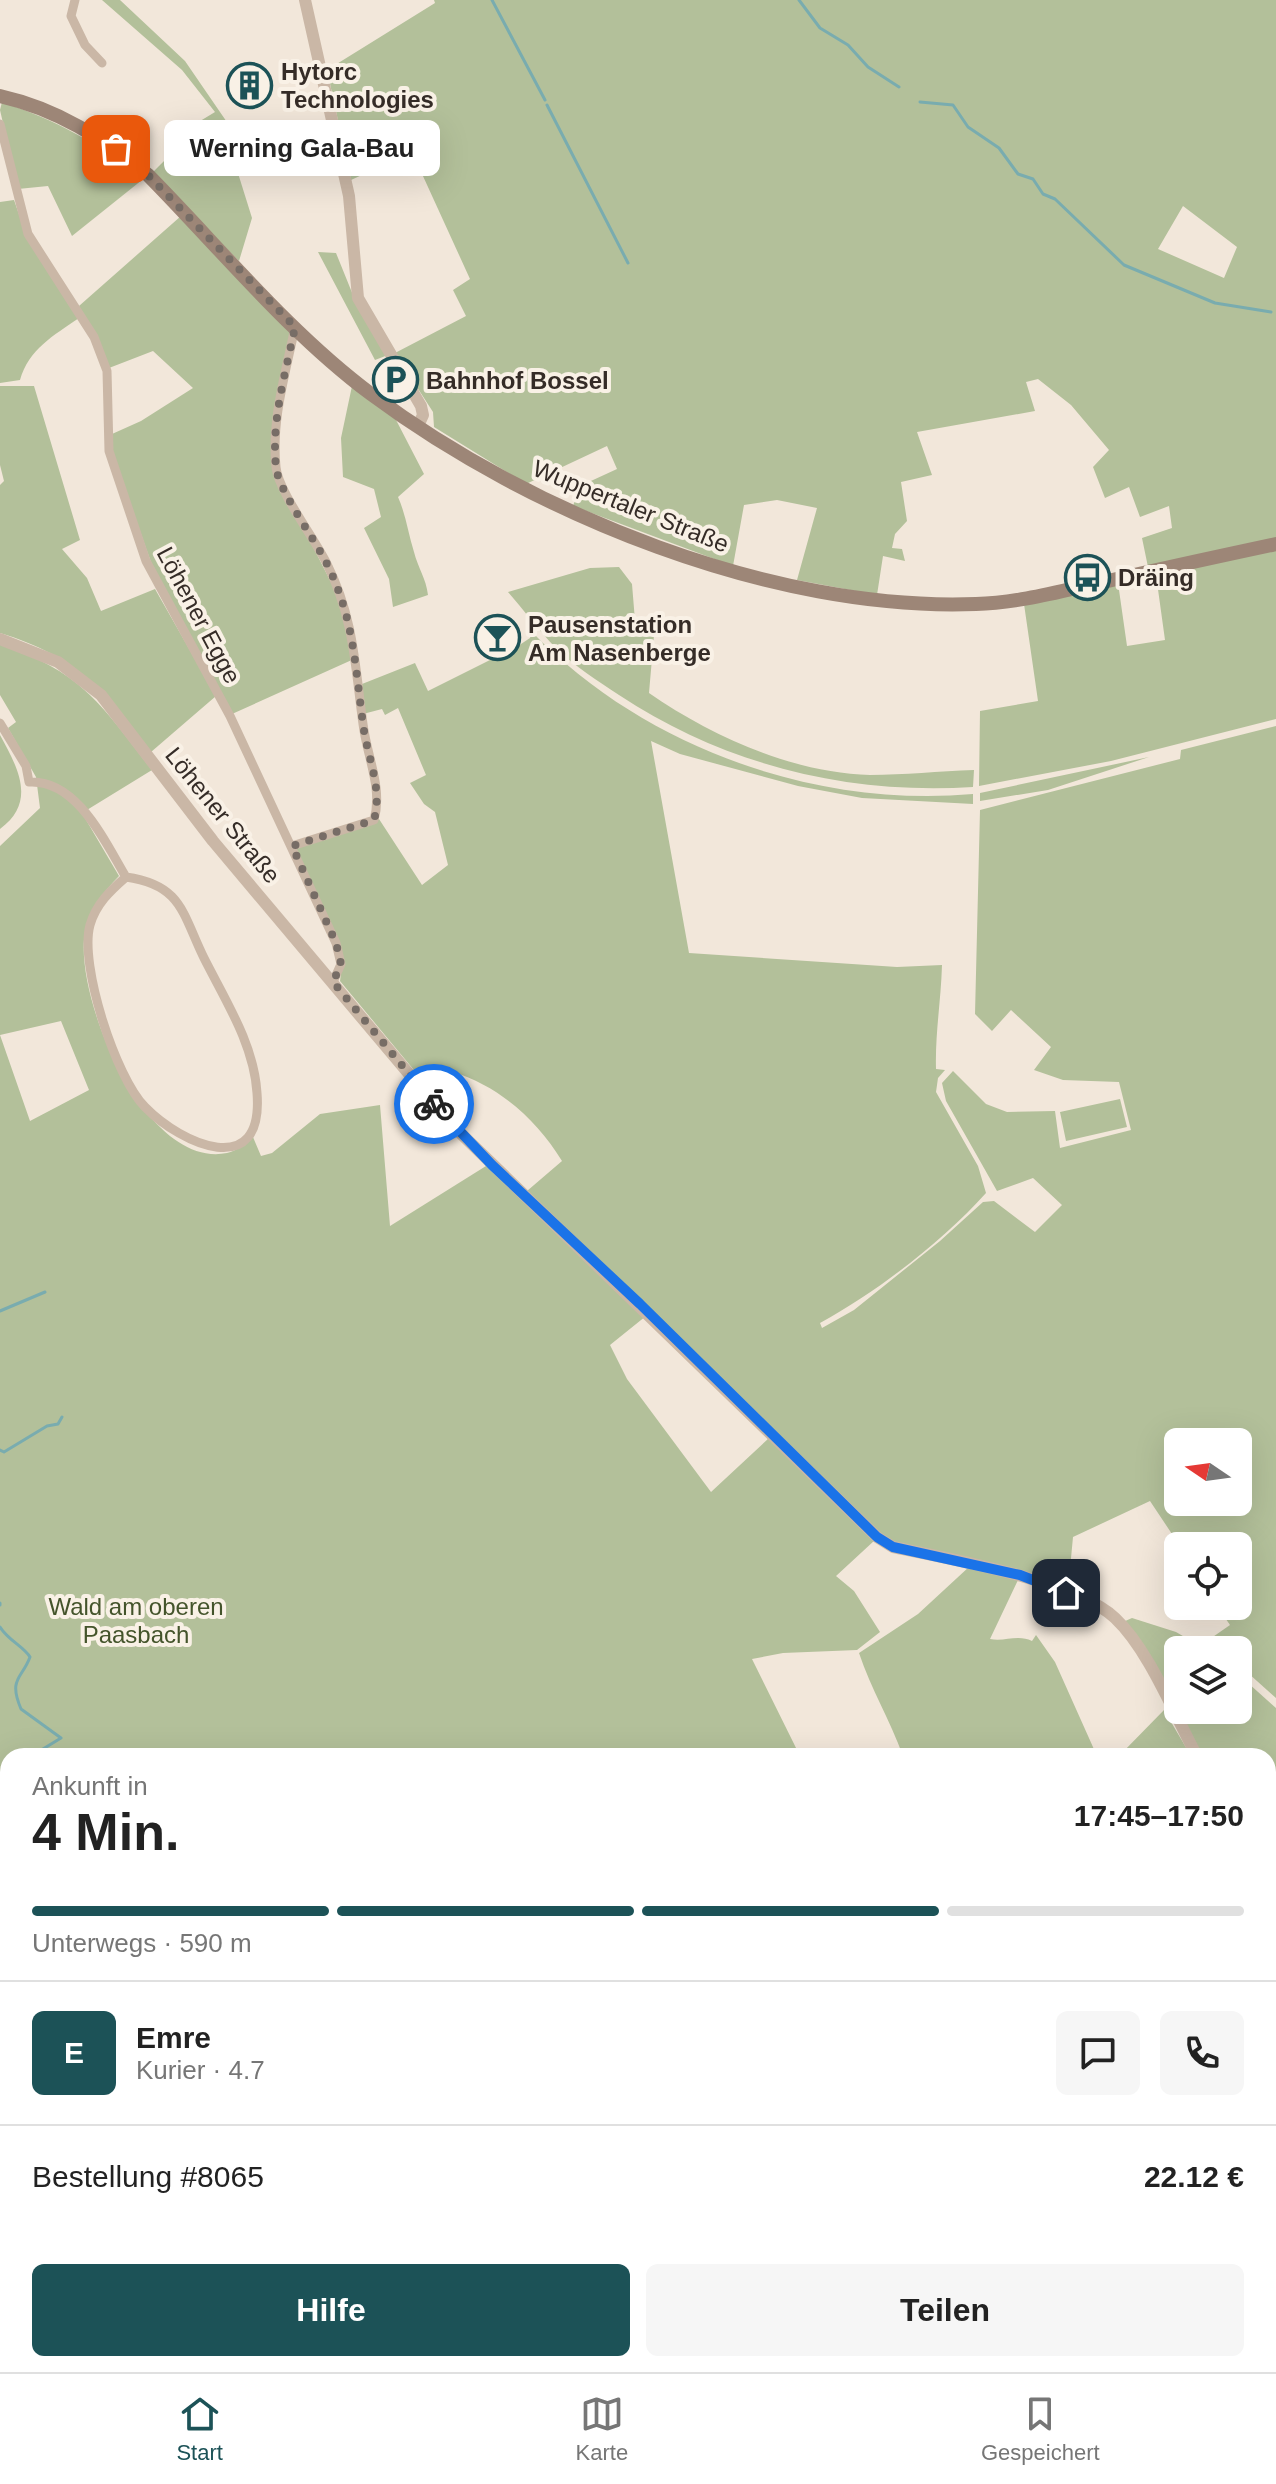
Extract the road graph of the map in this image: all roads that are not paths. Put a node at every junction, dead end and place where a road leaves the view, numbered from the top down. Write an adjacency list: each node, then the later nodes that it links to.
1 (75, 0): 3 (street)
2 (305, 0): 7 (street)
3 (102, 63)
4 (0, 96): 6 (main road, Wuppertaler Straße)
5 (0, 124): 11 (street, Löhener Egge)
6 (295, 327): 7 (main road, Wuppertaler Straße); 11 (street)
7 (418, 426): 8 (main road, Wuppertaler Straße)
8 (1276, 544)
9 (0, 639): 13 (street, Löhener Straße)
10 (0, 723): 12 (street)
11 (292, 846): 13 (street, Löhener Egge)
12 (126, 877): 12 (street)
13 (333, 982): 14 (street, Löhener Straße)
14 (1193, 1748)

